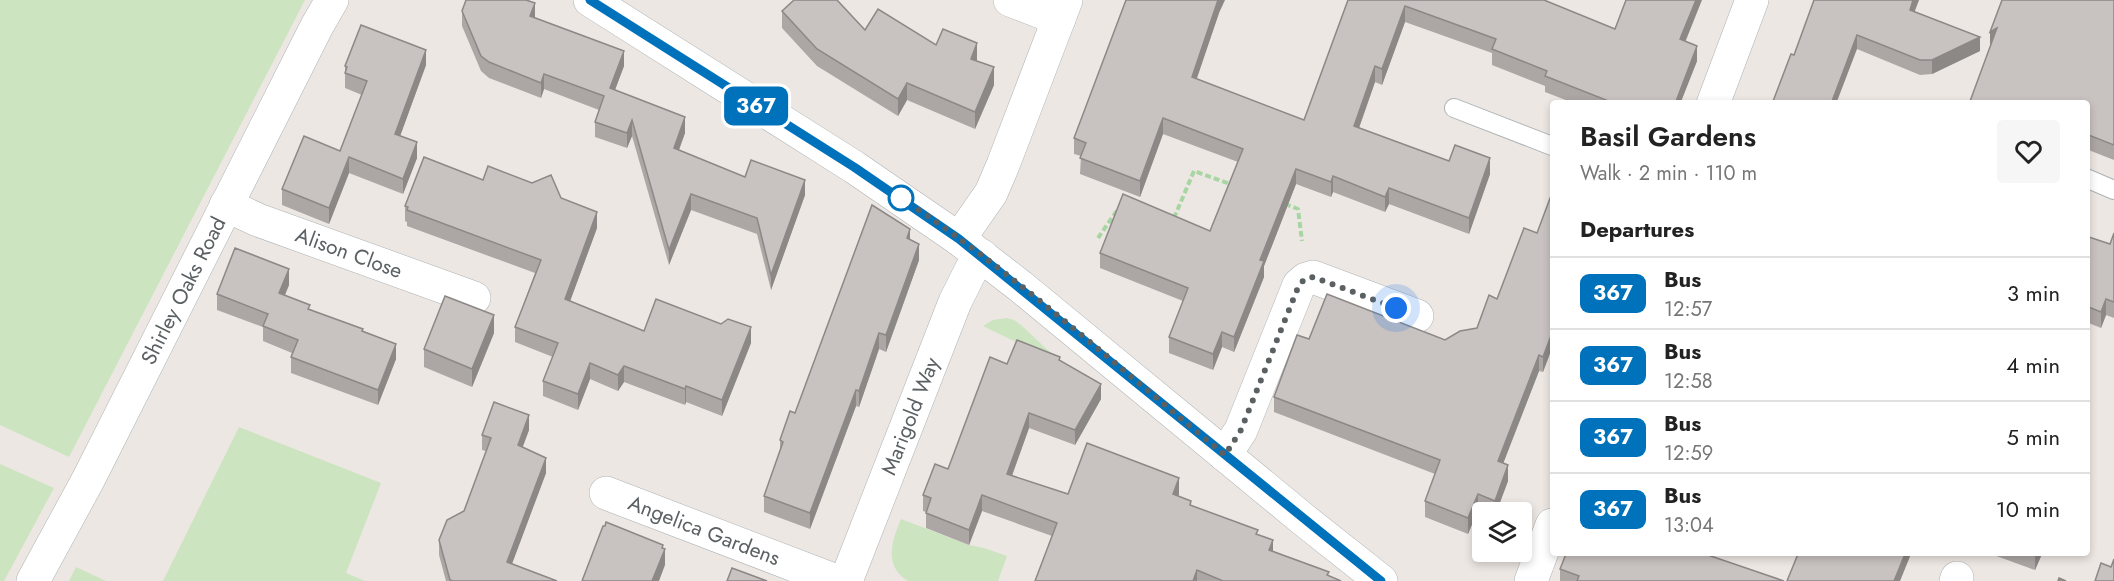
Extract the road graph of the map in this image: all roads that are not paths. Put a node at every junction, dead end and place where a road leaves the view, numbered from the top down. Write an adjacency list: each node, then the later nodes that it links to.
1 (332, 0): 11 (street, Shirley Oaks Road)
2 (590, 0): 12 (street)
3 (1010, 0): 5 (street)
4 (1752, 0): 6 (street)
5 (1063, 10): 12 (street, Marigold Way)
6 (1714, 100)
7 (1454, 108): 8 (lane)
8 (1550, 145)
9 (2090, 180): 10 (lane)
10 (2114, 190)
11 (226, 206): 13 (street, Alison Close); 19 (street, Shirley Oaks Road)
12 (970, 248): 15 (street); 21 (street, Marigold Way)
13 (474, 298)
14 (1417, 316): 15 (street)
15 (1225, 455): 18 (street)
16 (606, 493): 20 (street, Angelica Gardens)
17 (1550, 530): 22 (street)
18 (1379, 580)
19 (33, 581)
20 (836, 581)
21 (846, 581)
22 (1531, 581)

